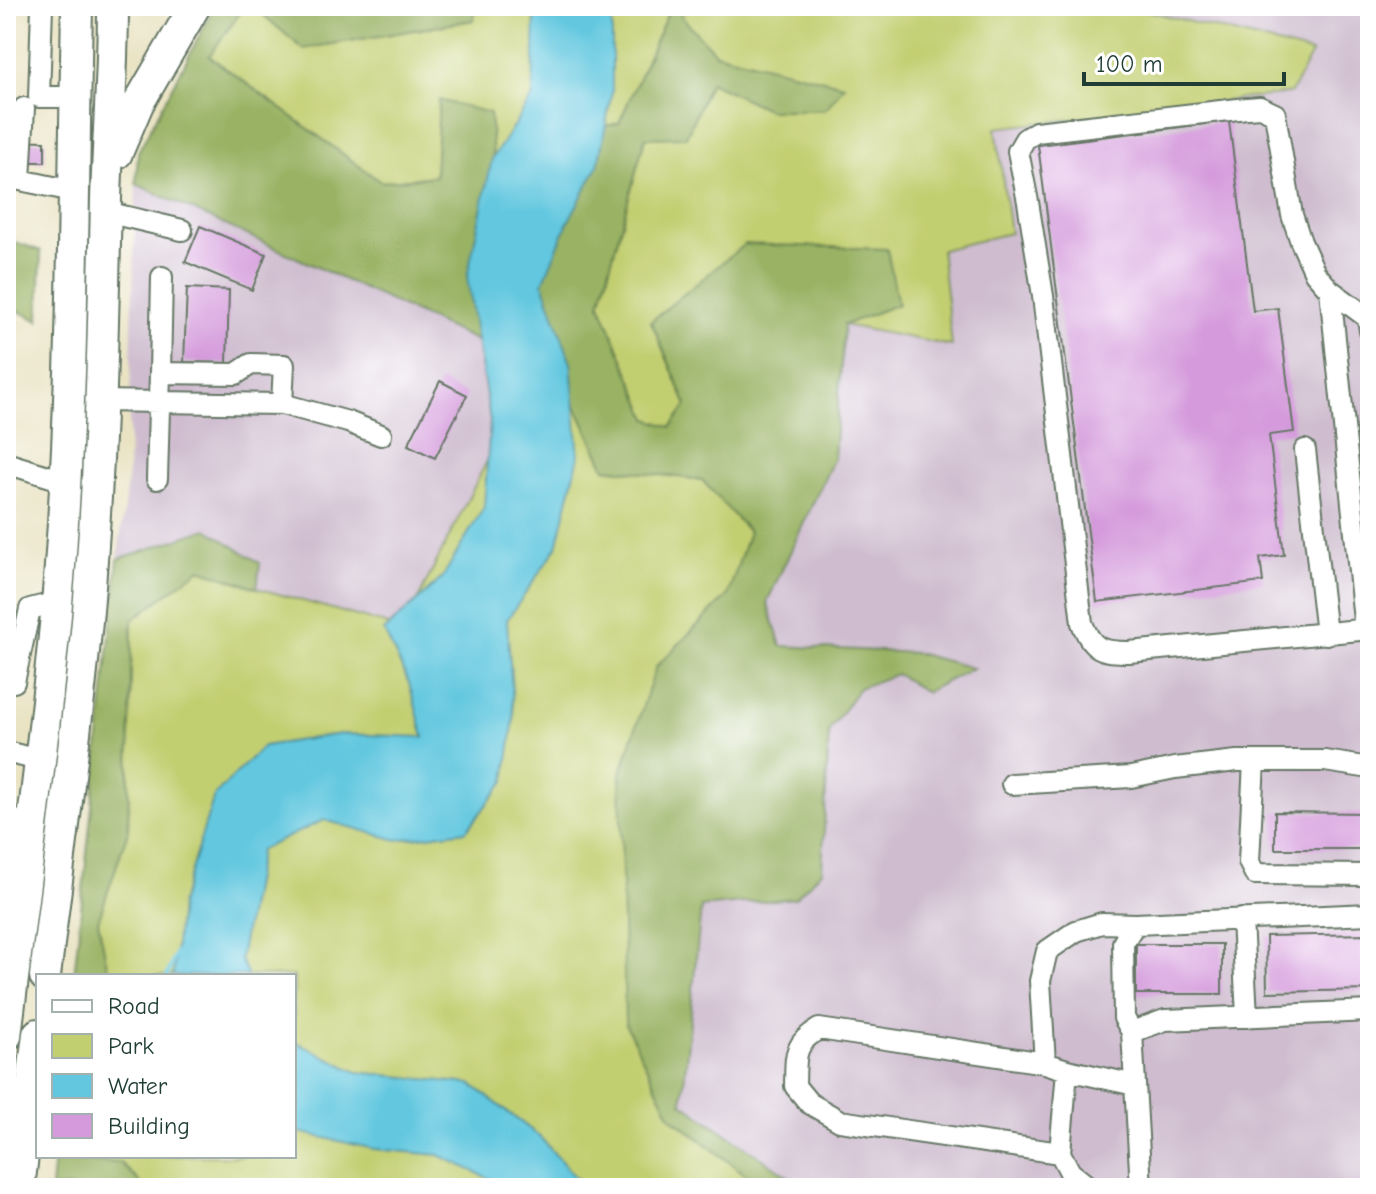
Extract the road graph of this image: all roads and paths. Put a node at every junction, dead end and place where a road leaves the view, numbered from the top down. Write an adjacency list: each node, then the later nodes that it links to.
1 (42, 6): 6 (street)
2 (77, 6): 5 (highway)
3 (113, 6): 8 (highway)
4 (195, 6): 8 (highway)
5 (75, 97): 6 (street); 9 (highway)
6 (31, 102): 7 (street); 9 (street)
7 (6, 120)
8 (107, 177): 10 (highway)
9 (73, 191): 23 (highway)
10 (106, 212): 11 (street); 16 (highway)
11 (182, 230)
12 (162, 277): 15 (street)
13 (1330, 290): 14 (street); 25 (street); 26 (street)
14 (1370, 331)
15 (160, 373): 17 (street); 18 (street)
16 (101, 401): 17 (street); 40 (highway)
17 (160, 401): 18 (street); 22 (street)
18 (282, 404): 19 (street)
19 (381, 435)
20 (1305, 450): 26 (street)
21 (6, 463): 23 (street)
22 (157, 479)
23 (64, 481): 24 (highway)
24 (57, 602): 27 (highway); 28 (street)
25 (1368, 629): 26 (street)
26 (1326, 634)
27 (50, 672): 28 (street); 30 (highway)
28 (12, 673)
29 (6, 752): 30 (street)
30 (39, 760): 34 (highway)
31 (1254, 761): 32 (street); 33 (street); 35 (street)
32 (1370, 768)
33 (1012, 784)
34 (19, 821): 36 (highway)
35 (1370, 875)
36 (15, 888): 44 (highway)
37 (1370, 914): 38 (street)
38 (1242, 919): 39 (street); 42 (street)
39 (1135, 924): 43 (street); 46 (street)
40 (45, 974)
41 (1370, 1011): 42 (street)
42 (1247, 1017): 43 (street)
43 (1132, 1032): 48 (street)
44 (6, 1036)
45 (36, 1050): 50 (highway)
46 (1045, 1063): 47 (street); 49 (street)
47 (1067, 1070): 48 (street); 49 (street)
48 (1135, 1085): 52 (street)
49 (1060, 1153): 51 (street)
50 (19, 1188)
51 (1090, 1188)
52 (1141, 1188)

